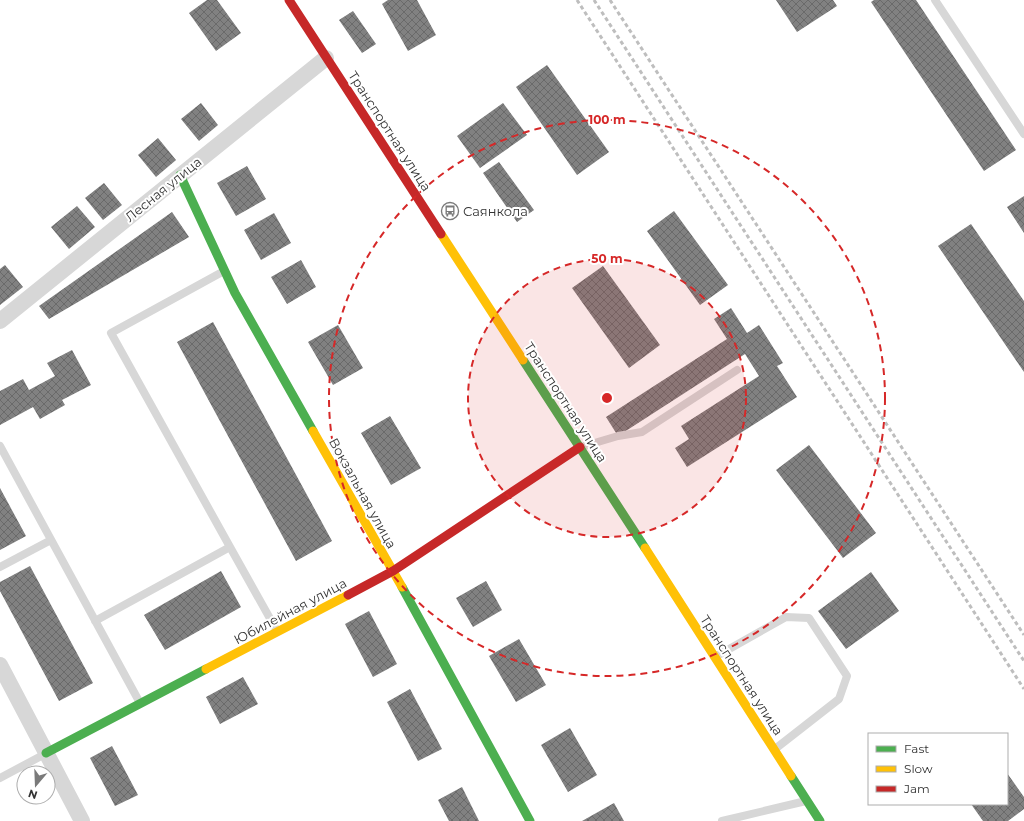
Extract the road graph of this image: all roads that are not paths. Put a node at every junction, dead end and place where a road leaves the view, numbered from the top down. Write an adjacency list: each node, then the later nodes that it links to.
1 (289, 0): 3 (street, Транспортная улица)
2 (935, 0): 4 (lane)
3 (326, 58): 5 (street, Лесная улица); 10 (street, Транспортная улица)
4 (1024, 134)
5 (180, 175): 6 (street, Вокзальная улица); 7 (street, Лесная улица)
6 (225, 270): 12 (lane); 14 (street, Вокзальная улица)
7 (0, 321)
8 (737, 370): 10 (lane)
9 (0, 446): 11 (lane)
10 (580, 448): 14 (street, Юбилейная улица); 17 (street, Транспортная улица)
11 (51, 540): 13 (lane); 15 (lane)
12 (230, 547): 15 (lane); 16 (lane)
13 (0, 567)
14 (393, 571): 16 (street, Юбилейная улица); 25 (street, Вокзальная улица)
15 (96, 621): 19 (lane)
16 (278, 632): 19 (street, Юбилейная улица)
17 (715, 657): 20 (street, Транспортная улица); 20 (lane)
18 (0, 665): 21 (street)
19 (140, 704): 21 (street, Юбилейная улица)
20 (774, 750): 23 (street, Транспортная улица)
21 (46, 753): 22 (lane, Юбилейная улица); 24 (street)
22 (0, 778)
23 (807, 801): 26 (lane); 27 (street, Транспортная улица)
24 (82, 821)
25 (530, 821)
26 (722, 821)
27 (820, 821)

